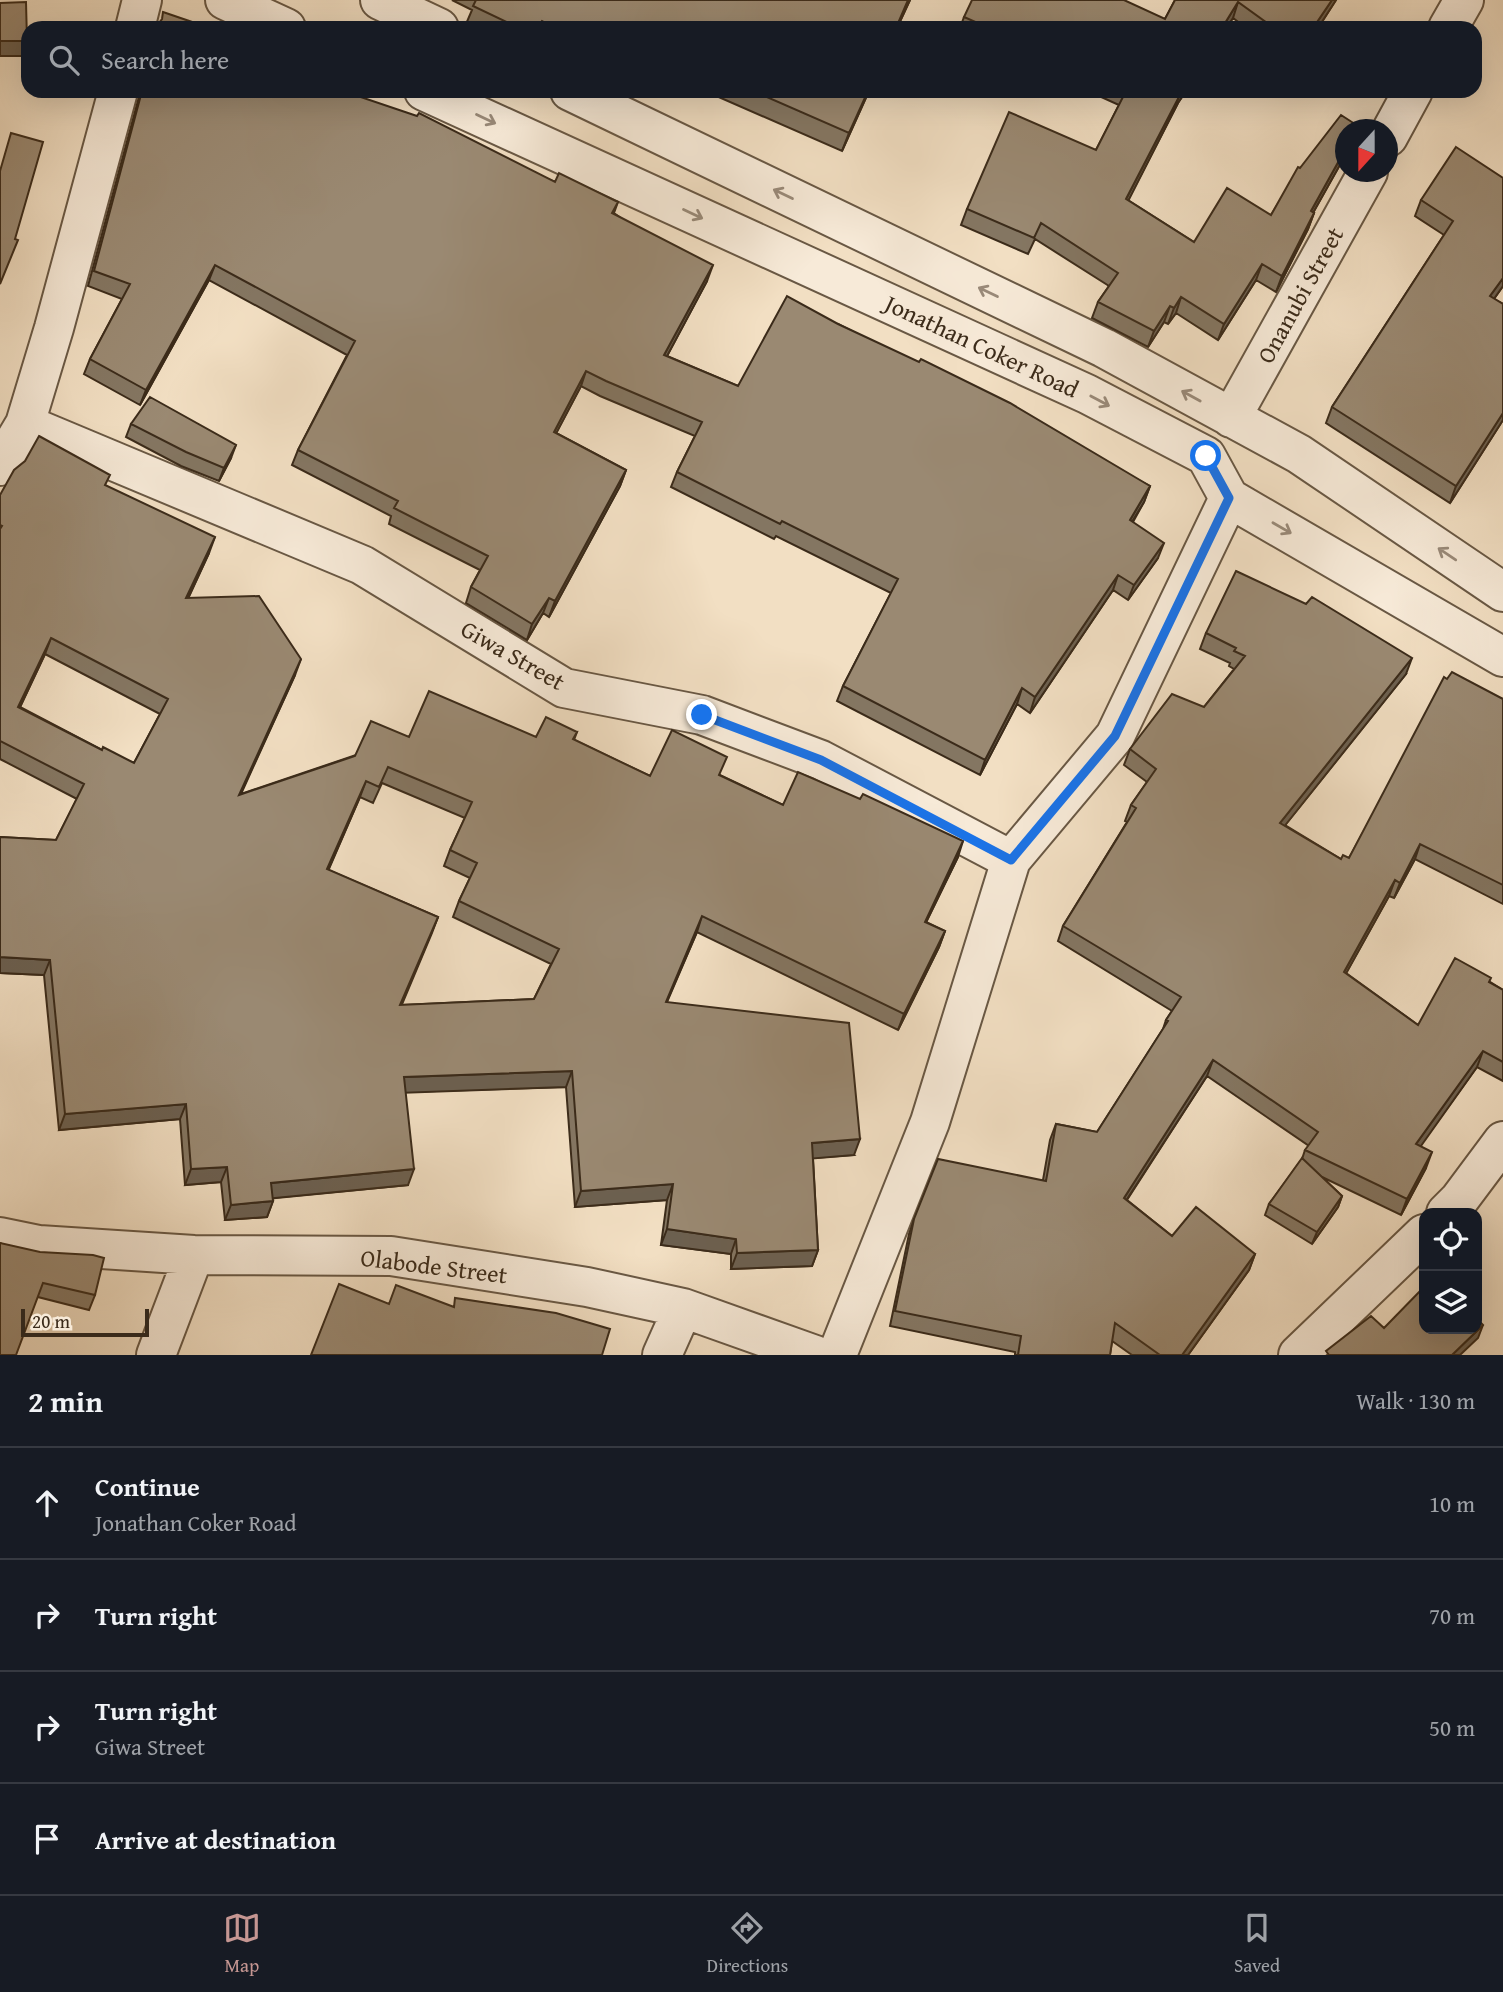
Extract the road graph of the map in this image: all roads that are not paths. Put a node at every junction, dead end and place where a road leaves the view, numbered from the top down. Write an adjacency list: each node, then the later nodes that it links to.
1 (142, 0): 5 (street)
2 (225, 0): 6 (street)
3 (380, 0): 7 (street)
4 (1464, 0): 8 (street)
5 (137, 21)
6 (271, 21)
7 (424, 21)
8 (1452, 21)
9 (116, 98): 16 (street)
10 (439, 98): 18 (street, Jonathan Coker Road, one-way to 18)
11 (585, 98): 15 (street, Jonathan Coker Road, one-way to 11)
12 (1409, 98): 13 (street)
13 (1398, 119)
14 (1362, 182): 15 (street, Onanubi Street)
15 (1231, 418): 19 (street, Jonathan Coker Road, one-way to 15)
16 (25, 424): 17 (street); 21 (street, Giwa Street)
17 (0, 466)
18 (1229, 498): 20 (street, one-way to 20); 21 (street)
19 (1503, 592)
20 (1503, 657)
21 (1011, 860): 31 (street)
22 (1503, 1141): 23 (street)
23 (1451, 1208)
24 (0, 1237): 26 (street, Olabode Street)
25 (1419, 1239): 32 (street)
26 (194, 1255): 27 (street, Olabode Street); 28 (street)
27 (683, 1308): 29 (street); 30 (street, Olabode Street)
28 (156, 1355)
29 (662, 1355)
30 (815, 1355)
31 (836, 1355)
32 (1297, 1355)

